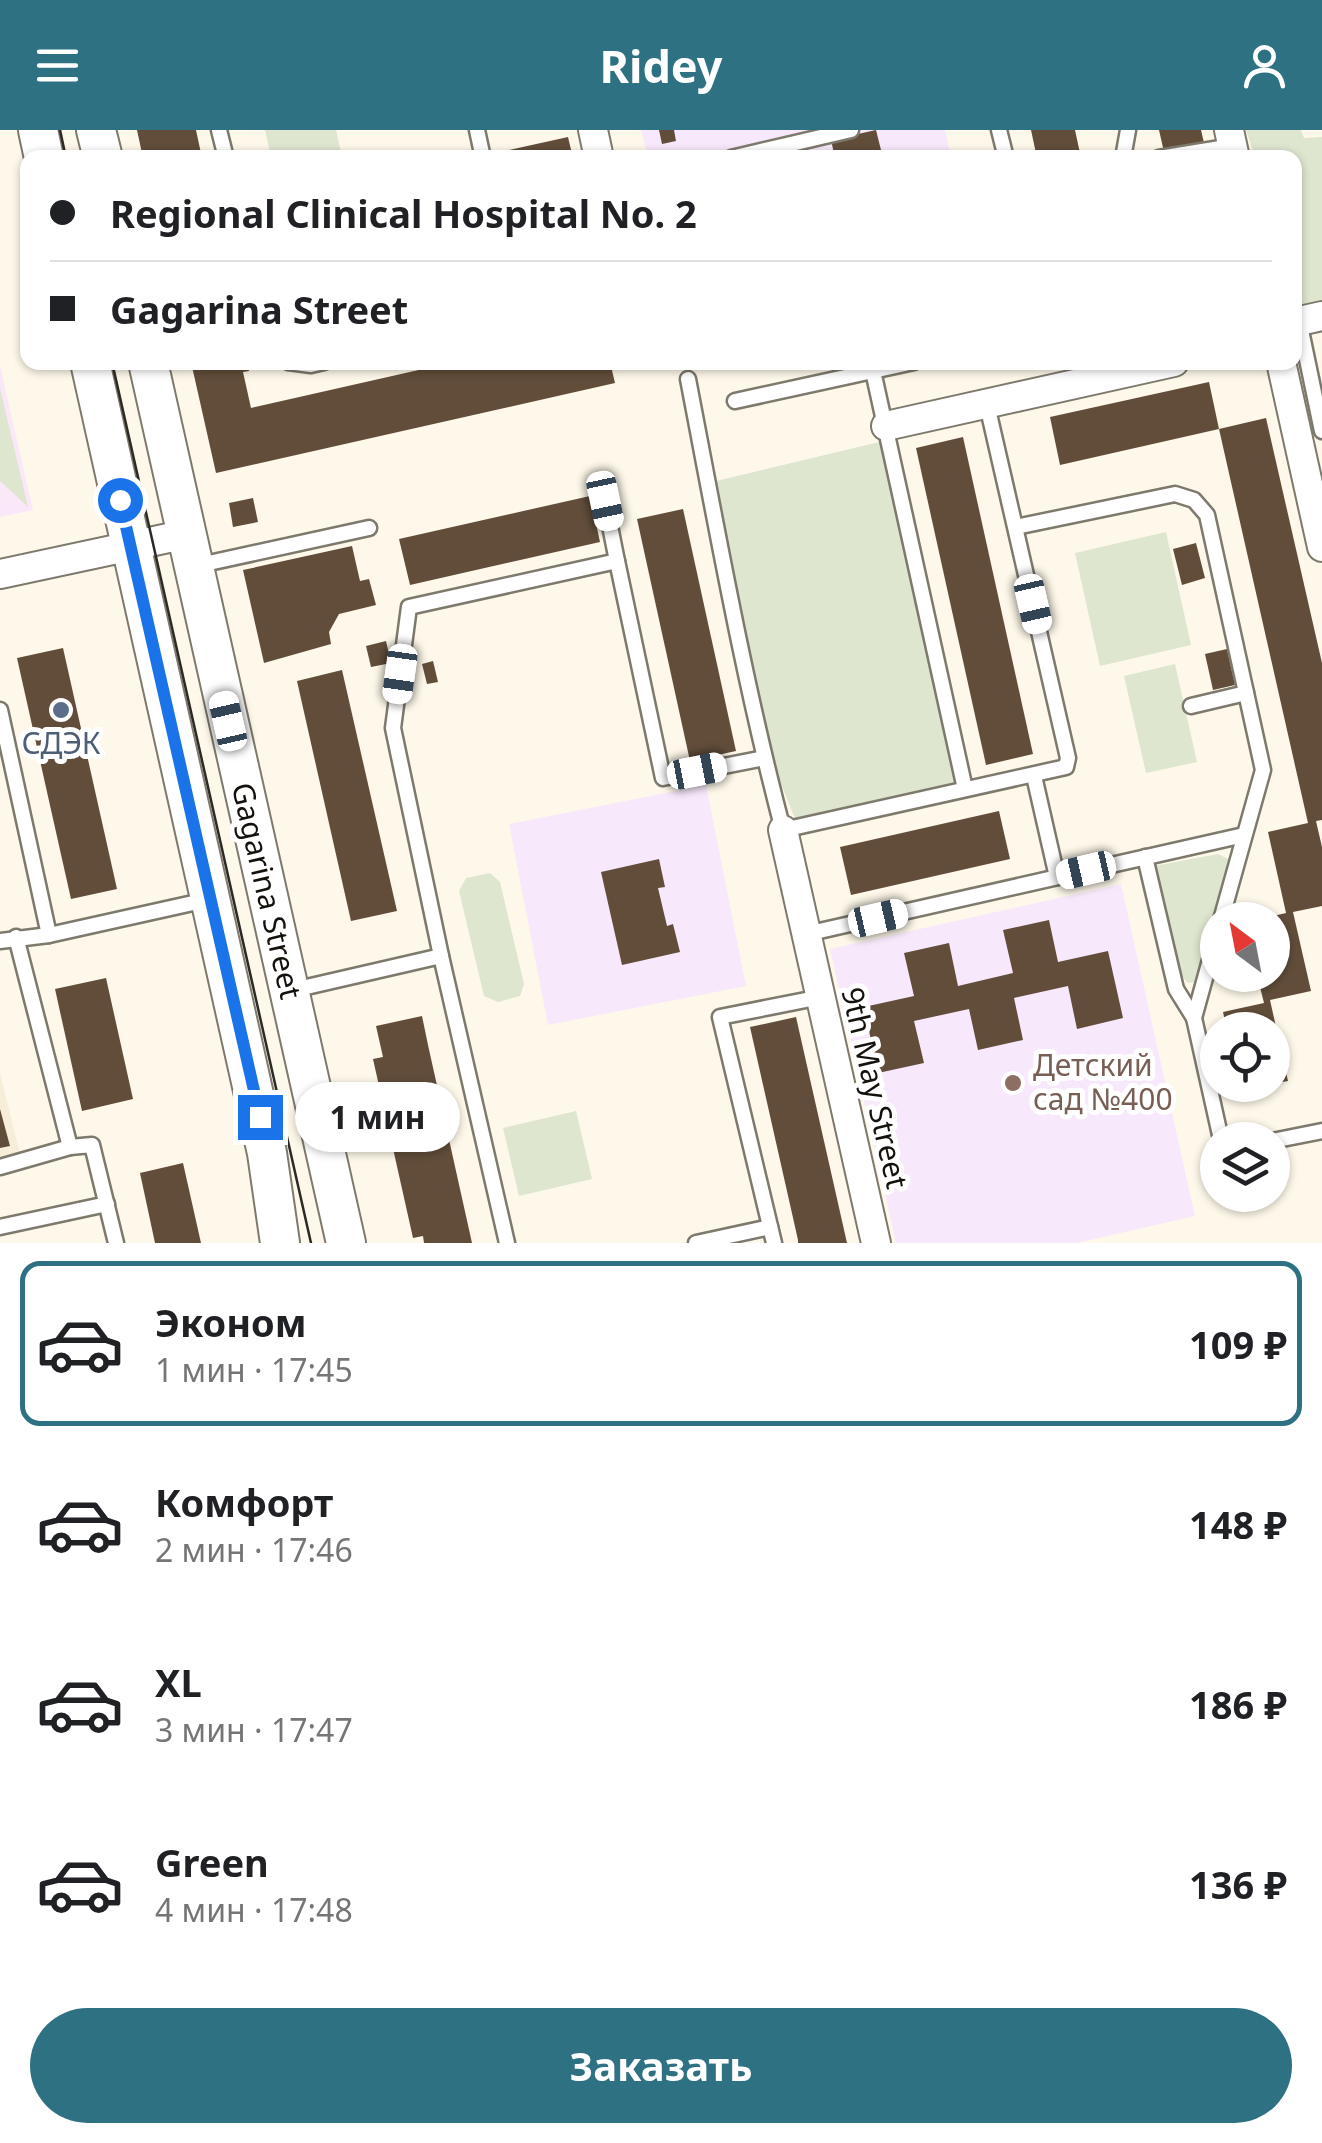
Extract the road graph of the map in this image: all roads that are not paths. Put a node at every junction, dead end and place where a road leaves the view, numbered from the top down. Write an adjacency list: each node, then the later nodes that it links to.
1 (851, 130): 3 (lane)
2 (1232, 145): 4 (lane)
3 (765, 150)
4 (1204, 150)
5 (1305, 320): 16 (lane)
6 (92, 370): 20 (main road, Gagarina Street)
7 (150, 370): 22 (main road, Gagarina Street)
8 (881, 370): 11 (lane)
9 (1139, 370): 14 (street)
10 (1283, 370): 21 (street)
11 (873, 372): 13 (lane); 15 (lane)
12 (688, 379): 28 (lane)
13 (735, 401)
14 (986, 405): 15 (street); 18 (lane)
15 (886, 426): 30 (lane)
16 (1322, 431)
17 (605, 501): 23 (lane)
18 (1016, 527): 25 (lane); 29 (lane)
19 (369, 528): 22 (lane)
20 (132, 546): 22 (street); 24 (street); 35 (main road, Gagarina Street)
21 (1322, 547)
22 (190, 550): 42 (main road, Gagarina Street)
23 (617, 560): 28 (lane); 41 (lane)
24 (0, 574)
25 (1246, 693): 26 (lane); 32 (lane)
26 (1192, 706)
27 (0, 710): 37 (lane)
28 (764, 758): 31 (lane)
29 (1034, 776): 30 (lane); 34 (lane)
30 (966, 789): 31 (lane)
31 (783, 830): 38 (street, 9th May Street)
32 (1244, 835): 33 (lane); 36 (lane)
33 (1145, 857): 34 (lane); 45 (lane)
34 (1057, 877): 38 (lane)
35 (211, 899): 37 (lane); 55 (main road, Gagarina Street)
36 (1225, 902)
37 (50, 934): 39 (lane)
38 (806, 934): 44 (street, 9th May Street)
39 (16, 937): 40 (lane); 49 (lane)
40 (0, 941)
41 (440, 956): 42 (lane); 57 (lane)
42 (288, 991): 56 (main road, Gagarina Street)
43 (1201, 992): 45 (lane)
44 (821, 997): 53 (lane); 60 (street, 9th May Street)
45 (1194, 1018): 46 (lane)
46 (1217, 1122)
47 (1322, 1132): 48 (lane)
48 (1290, 1138)
49 (70, 1147): 50 (lane); 51 (lane)
50 (0, 1167)
51 (107, 1204): 52 (lane); 54 (lane)
52 (0, 1227)
53 (770, 1227): 58 (lane); 59 (lane)
54 (116, 1243)
55 (280, 1243)
56 (346, 1243)
57 (507, 1243)
58 (696, 1243)
59 (774, 1243)
60 (876, 1243)

